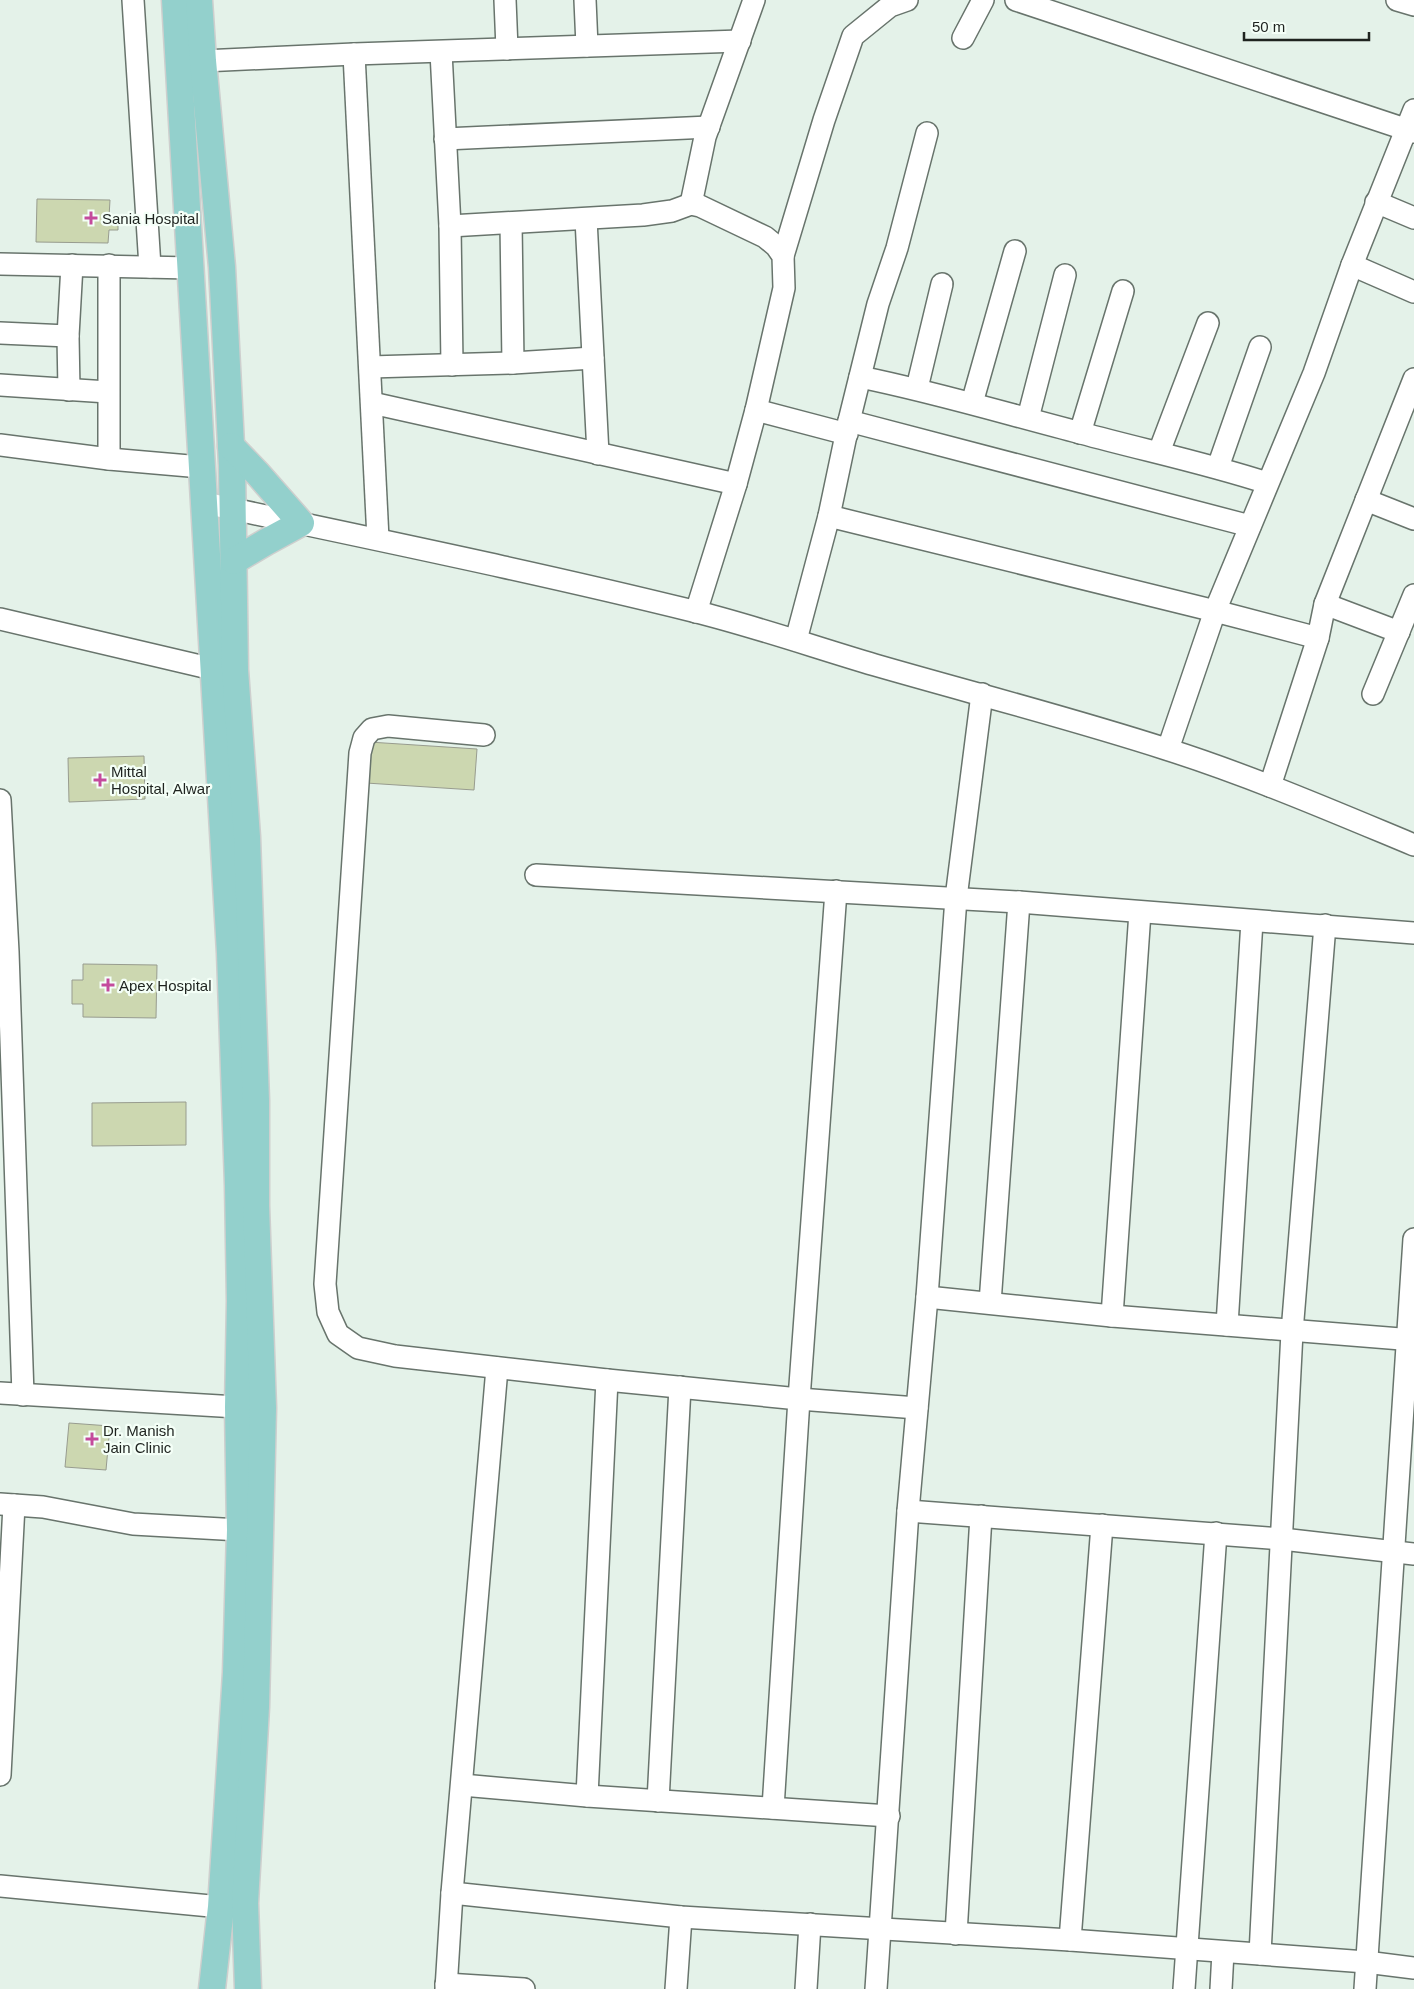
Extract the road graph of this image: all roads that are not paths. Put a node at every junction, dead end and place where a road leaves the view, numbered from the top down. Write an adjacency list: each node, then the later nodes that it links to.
1 (133, 0): 35 (street)
2 (175, 0): 36 (main road)
3 (199, 0): 18 (main road)
4 (505, 0): 15 (street)
5 (585, 0): 14 (street)
6 (754, 0): 13 (street)
7 (907, 0): 30 (street)
8 (983, 0): 12 (street)
9 (1016, 0): 19 (street)
10 (1397, 0): 11 (street)
11 (1414, 5)
12 (963, 38)
13 (740, 42): 14 (street); 20 (street)
14 (587, 46): 15 (street)
15 (507, 49): 16 (street)
16 (441, 52): 17 (street); 22 (street)
17 (354, 54): 18 (street); 48 (street)
18 (203, 61): 62 (main road)
19 (1411, 124): 23 (street)
20 (709, 126): 22 (street); 24 (street)
21 (928, 133): 49 (street)
22 (445, 139): 28 (street)
23 (1376, 202): 25 (street); 34 (street)
24 (691, 204): 26 (street); 30 (street)
25 (1414, 218)
26 (586, 219): 27 (street); 45 (street)
27 (511, 223): 28 (street); 46 (street)
28 (450, 226): 47 (street)
29 (1014, 251): 56 (street)
30 (783, 256): 57 (street)
31 (0, 264): 32 (street)
32 (72, 265): 33 (street); 43 (street)
33 (108, 265): 35 (street); 54 (street)
34 (1352, 265): 40 (street); 68 (street)
35 (150, 266): 36 (street)
36 (191, 268): 66 (main road)
37 (1066, 275): 58 (street)
38 (942, 284): 51 (street)
39 (1123, 291): 60 (street)
40 (1414, 292)
41 (1208, 323): 63 (street)
42 (0, 333): 43 (street)
43 (68, 336): 53 (street)
44 (1260, 347): 67 (street)
45 (594, 358): 46 (street); 64 (street)
46 (513, 363): 47 (street)
47 (452, 364): 48 (street)
48 (370, 367): 55 (street)
49 (860, 377): 51 (street); 59 (street)
50 (0, 385): 53 (street)
51 (917, 388): 56 (street)
52 (1412, 389): 70 (street)
53 (68, 390): 54 (street)
54 (108, 392): 65 (street)
55 (372, 403): 64 (street); 77 (street)
56 (972, 403): 58 (street)
57 (756, 410): 59 (street); 69 (street)
58 (1028, 418): 60 (street)
59 (848, 427): 73 (street); 76 (street)
60 (1080, 433): 63 (street)
61 (0, 445): 65 (street)
62 (231, 446): 72 (main road); 75 (main road)
63 (1159, 452): 67 (street)
64 (598, 454): 69 (street)
65 (109, 459): 66 (street)
66 (201, 467): 71 (main road)
67 (1218, 467): 68 (street)
68 (1268, 483): 76 (street)
69 (736, 484): 82 (street)
70 (1366, 500): 74 (street); 80 (street)
71 (204, 503): 72 (street); 87 (main road)
72 (233, 509): 75 (street); 78 (main road)
73 (829, 516): 81 (street); 86 (street)
74 (1414, 519)
75 (301, 523): 77 (street); 78 (main road)
76 (1250, 526): 81 (street)
77 (378, 539): 82 (street)
78 (234, 562): 120 (main road)
79 (1414, 595): 84 (street)
80 (1325, 604): 84 (street); 85 (street)
81 (1215, 611): 85 (street); 91 (street)
82 (696, 612): 86 (street)
83 (0, 619): 87 (street)
84 (1399, 632): 89 (street)
85 (1318, 638): 92 (street)
86 (796, 640): 88 (street)
87 (213, 669): 119 (main road)
88 (982, 694): 91 (street); 97 (street)
89 (1373, 694)
90 (484, 735): 113 (street)
91 (1168, 749): 92 (street)
92 (1270, 786): 94 (street)
93 (0, 800): 103 (street)
94 (1414, 845)
95 (536, 875): 96 (street)
96 (836, 891): 97 (street); 118 (street)
97 (956, 898): 98 (street); 107 (street)
98 (1019, 902): 99 (street); 108 (street)
99 (1140, 912): 100 (street); 109 (street)
100 (1252, 921): 101 (street); 110 (street)
101 (1326, 925): 102 (street); 111 (street)
102 (1414, 933)
103 (4, 952): 104 (street)
104 (6, 1076): 105 (street)
105 (9, 1234): 117 (street)
106 (1414, 1239): 112 (street)
107 (927, 1297): 108 (street); 121 (street)
108 (990, 1303): 109 (street)
109 (1112, 1316): 110 (street)
110 (1227, 1325): 111 (street)
111 (1292, 1332): 112 (street); 128 (street)
112 (1410, 1340): 129 (street)
113 (497, 1368): 114 (street); 133 (street)
114 (606, 1380): 115 (street); 134 (street)
115 (680, 1387): 118 (street); 135 (street)
116 (0, 1393): 117 (street)
117 (23, 1394): 119 (street)
118 (799, 1399): 121 (street); 136 (street)
119 (238, 1407): 120 (street); 126 (main road)
120 (263, 1408): 131 (main road)
121 (917, 1408): 123 (street)
122 (7, 1504): 126 (street); 132 (street)
123 (908, 1511): 124 (street); 137 (street)
124 (981, 1516): 125 (street); 144 (street)
125 (1102, 1526): 127 (street); 145 (street)
126 (240, 1530): 131 (main road)
127 (1216, 1533): 128 (street); 146 (street)
128 (1282, 1539): 129 (street); 148 (street)
129 (1392, 1552): 130 (street); 149 (street)
130 (1414, 1554)
131 (243, 1749): 140 (main road); 153 (main road)
132 (0, 1775)
133 (462, 1785): 134 (street); 139 (street)
134 (587, 1796): 135 (street)
135 (658, 1801): 136 (street)
136 (773, 1808): 137 (street)
137 (889, 1816): 143 (street)
138 (0, 1886): 140 (street)
139 (452, 1893): 141 (street); 151 (street)
140 (221, 1907): 152 (main road)
141 (681, 1917): 142 (street); 155 (street)
142 (810, 1924): 143 (street); 156 (street)
143 (880, 1929): 144 (street); 157 (street)
144 (956, 1934): 145 (street)
145 (1070, 1940): 146 (street)
146 (1187, 1950): 147 (street); 158 (street)
147 (1223, 1952): 148 (street); 159 (street)
148 (1260, 1954): 149 (street)
149 (1366, 1962): 150 (street); 160 (street)
150 (1414, 1968)
151 (446, 1986): 154 (street)
152 (212, 1989)
153 (248, 1989)
154 (524, 1989)
155 (676, 1989)
156 (806, 1989)
157 (876, 1989)
158 (1184, 1989)
159 (1221, 1989)
160 (1364, 1989)

